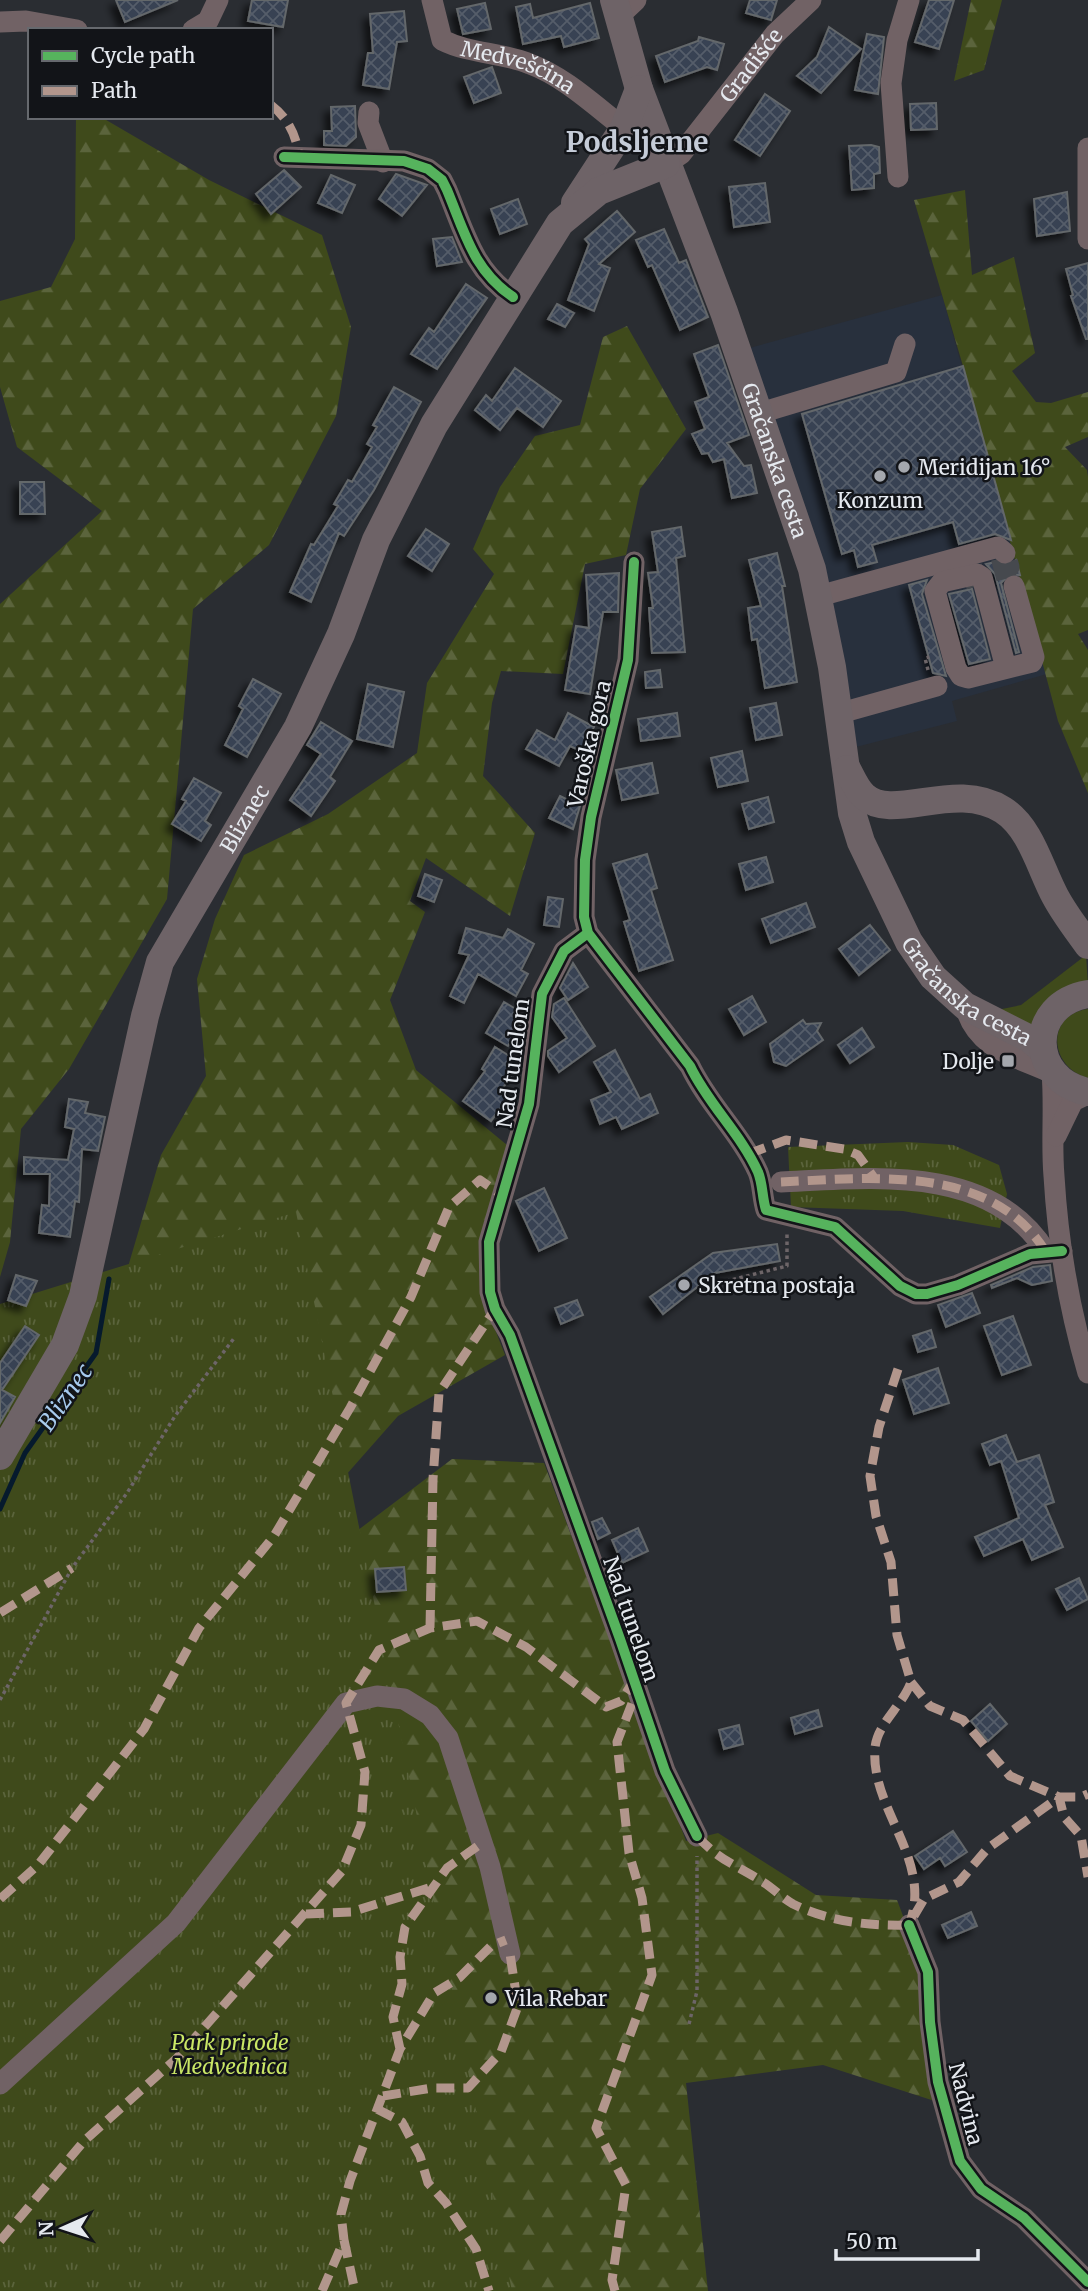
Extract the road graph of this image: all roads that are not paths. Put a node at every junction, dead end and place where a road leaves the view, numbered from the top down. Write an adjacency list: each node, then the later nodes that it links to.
1 (218, 0): 8 (street)
2 (432, 0): 11 (street, Medveščina)
3 (811, 0): 15 (street, Gradišće)
4 (909, 0): 16 (street)
5 (622, 6): 9 (main road, Gračanska cesta)
6 (0, 22): 7 (street)
7 (66, 28)
8 (196, 28)
9 (639, 89): 11 (main road, Bliznec); 15 (main road, Gračanska cesta)
10 (369, 112): 14 (street)
11 (624, 128): 17 (main road, Bliznec)
12 (1088, 148): 18 (street)
13 (299, 152): 14 (street)
14 (383, 162): 19 (street)
15 (666, 164): 17 (main road, Bliznec); 21 (main road, Gračanska cesta)
16 (898, 177)
17 (568, 214): 19 (main road, Bliznec)
18 (1088, 239)
19 (513, 297): 41 (main road, Bliznec)
20 (905, 344): 21 (street)
21 (760, 413): 25 (main road, Gračanska cesta)
22 (1005, 553): 25 (street)
23 (634, 562): 32 (street, Varoška gora)
24 (1014, 586): 26 (street)
25 (819, 596): 28 (main road, Gračanska cesta)
26 (1006, 668): 26 (street)
27 (933, 679): 28 (street)
28 (837, 714): 29 (main road, Gračanska cesta)
29 (845, 767): 30 (main road, Gračanska cesta); 31 (main road, Gračanska cesta)
30 (895, 806): 31 (main road); 33 (main road, Gračanska cesta)
31 (861, 842): 35 (main road, Gračanska cesta)
32 (588, 933): 39 (street); 42 (street, Nad tunelom)
33 (1088, 945)
34 (1088, 994): 35 (main road)
35 (1047, 1062): 36 (main road, Gračanska cesta); 37 (street)
36 (1088, 1093): 37 (street)
37 (1053, 1145): 39 (street)
38 (780, 1182): 39 (street)
39 (1054, 1251): 40 (street)
40 (1088, 1373)
41 (0, 1457)
42 (697, 1836)
43 (909, 1925): 46 (street, Nadvina)
44 (510, 1954): 45 (street)
45 (0, 2084)
46 (1088, 2282)

